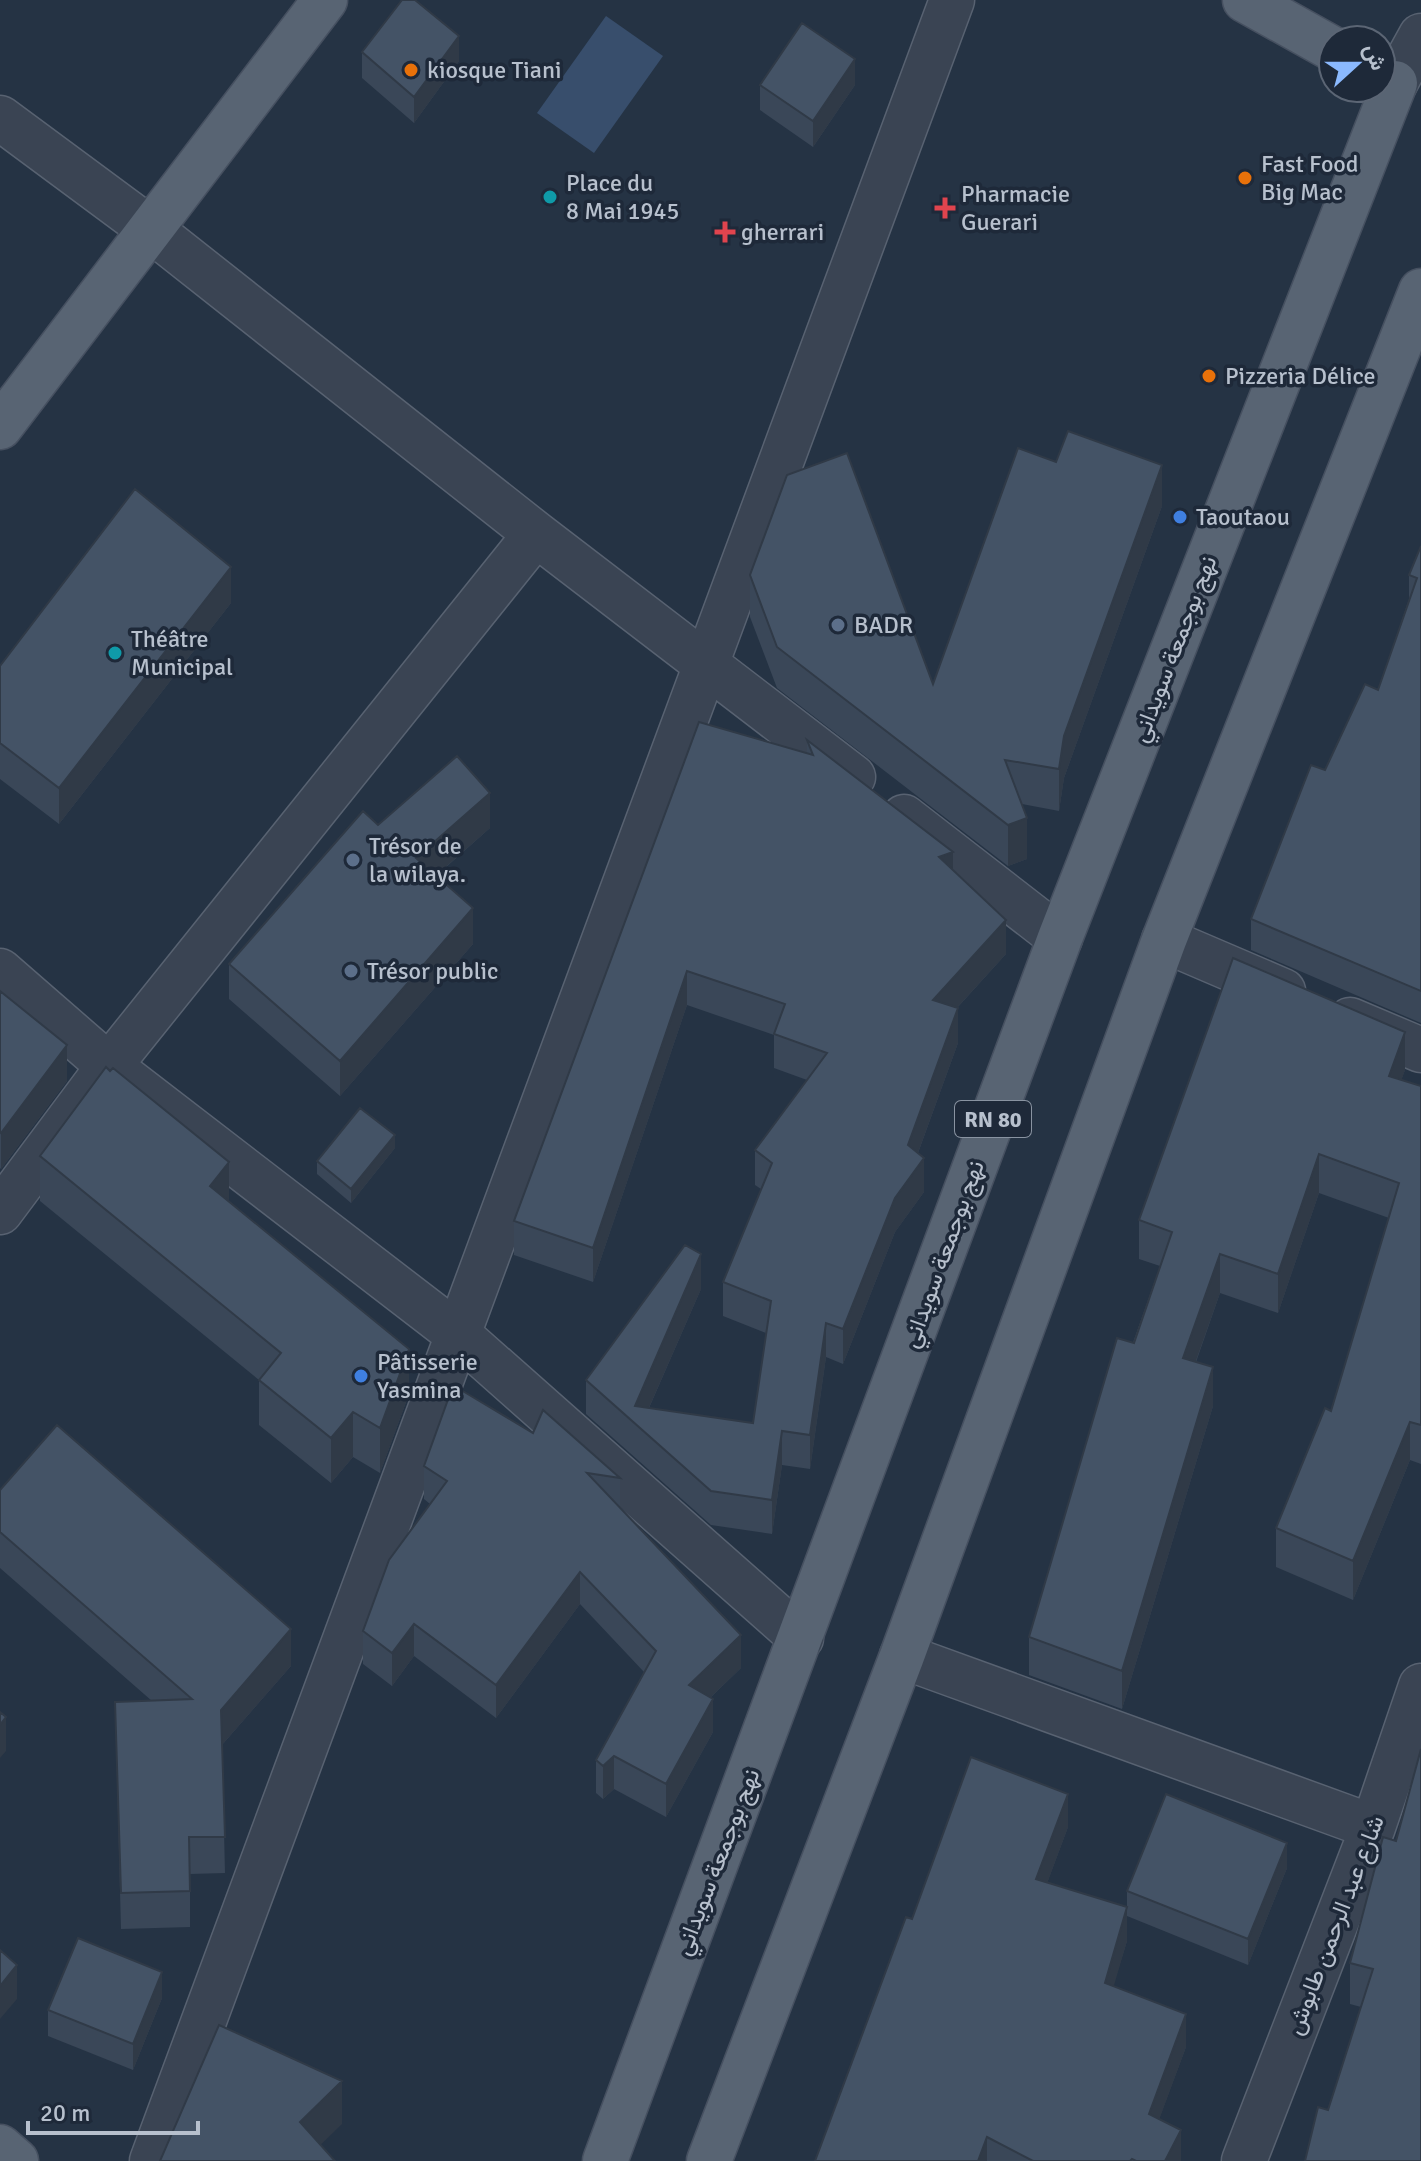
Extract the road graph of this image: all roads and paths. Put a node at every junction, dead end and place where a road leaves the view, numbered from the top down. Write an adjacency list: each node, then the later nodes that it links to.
1 (325, 0): 8 (main road)
2 (952, 0): 12 (street)
3 (1245, 0): 5 (main road)
4 (1421, 36): 6 (street)
5 (1317, 40)
6 (1399, 85): 13 (main road, نهج بوجمعة سويداني / RN 80)
7 (0, 118): 8 (street)
8 (150, 229): 10 (main road); 11 (street)
9 (1421, 291): 14 (main road)
10 (0, 427)
11 (536, 534): 12 (street); 17 (street)
12 (708, 664): 13 (street); 19 (street)
13 (1060, 938): 20 (main road, نهج بوجمعة سويداني / RN 80)
14 (1164, 940): 16 (street); 21 (main road)
15 (0, 971): 17 (street)
16 (1421, 1050)
17 (109, 1066): 18 (street); 19 (street)
18 (0, 1212)
19 (460, 1336): 20 (street); 26 (street)
20 (801, 1638): 27 (main road, نهج بوجمعة سويداني / RN 80)
21 (902, 1656): 23 (street); 28 (main road)
22 (1421, 1686): 23 (street, شارع عبد الرحمن طابوش)
23 (1373, 1827): 29 (street, شارع عبد الرحمن طابوش)
24 (0, 2147): 25 (main road)
25 (16, 2161)
26 (152, 2161)
27 (605, 2161)
28 (709, 2161)
29 (1244, 2161)

